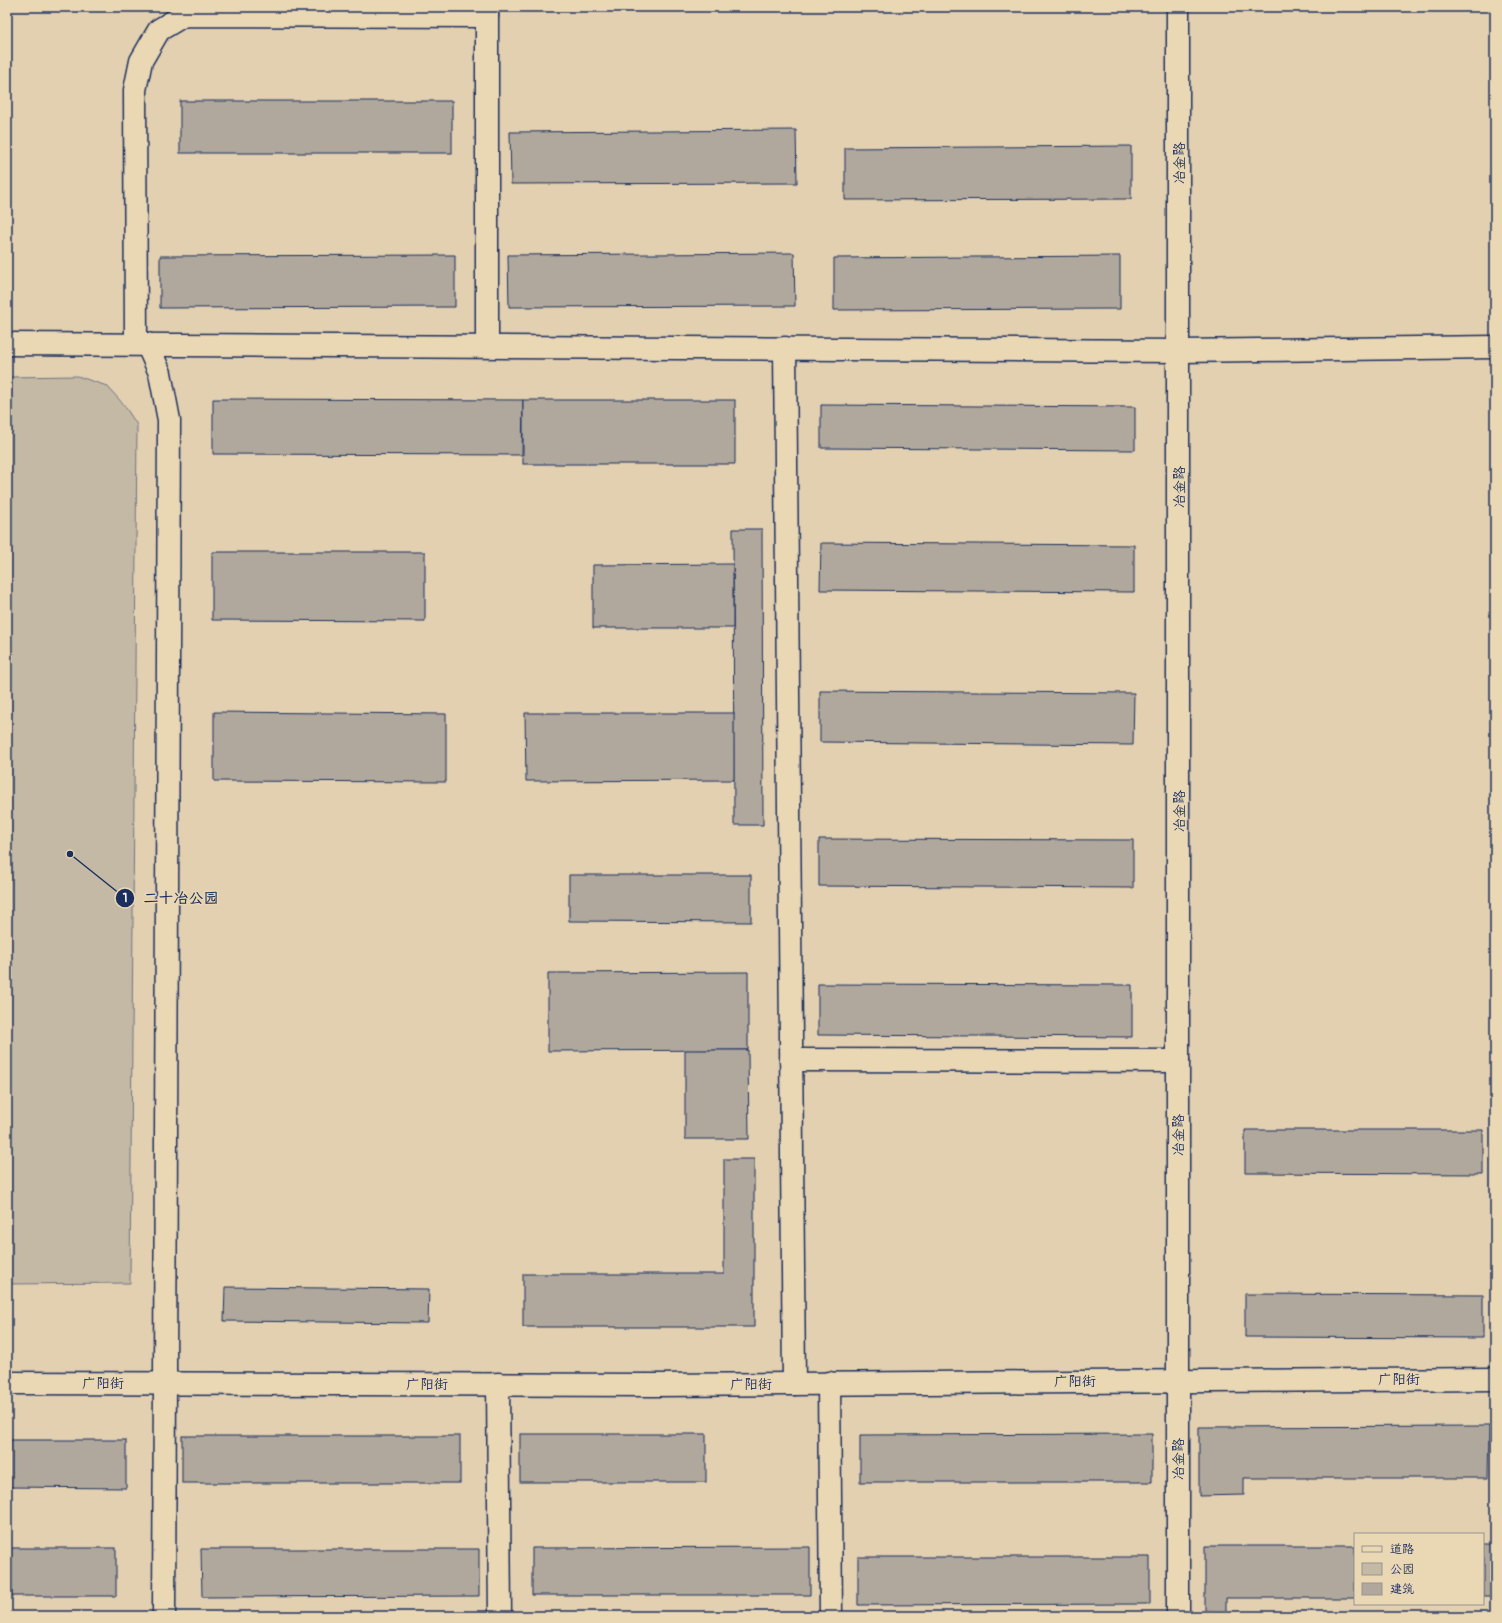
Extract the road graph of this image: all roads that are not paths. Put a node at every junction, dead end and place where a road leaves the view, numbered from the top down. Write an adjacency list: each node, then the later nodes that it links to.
1 (1178, 7): 8 (street, 冶金路)
2 (487, 11): 4 (street); 5 (street)
3 (7, 344): 4 (street)
4 (141, 344): 5 (street); 14 (street)
5 (486, 346): 7 (street)
6 (1495, 347): 8 (street)
7 (785, 348): 8 (street); 9 (street)
8 (1179, 350): 10 (street, 冶金路)
9 (791, 1060): 10 (street); 17 (street)
10 (1178, 1061): 12 (street, 冶金路)
11 (1495, 1379): 12 (street, 广阳街)
12 (1178, 1381): 15 (street, 广阳街); 21 (street, 冶金路)
13 (7, 1383): 14 (street, 广阳街)
14 (165, 1383): 16 (street, 广阳街); 18 (street)
15 (829, 1383): 17 (street, 广阳街); 20 (street)
16 (498, 1384): 17 (street, 广阳街); 19 (street)
17 (794, 1384)
18 (164, 1616)
19 (500, 1616)
20 (831, 1616)
21 (1178, 1616)

